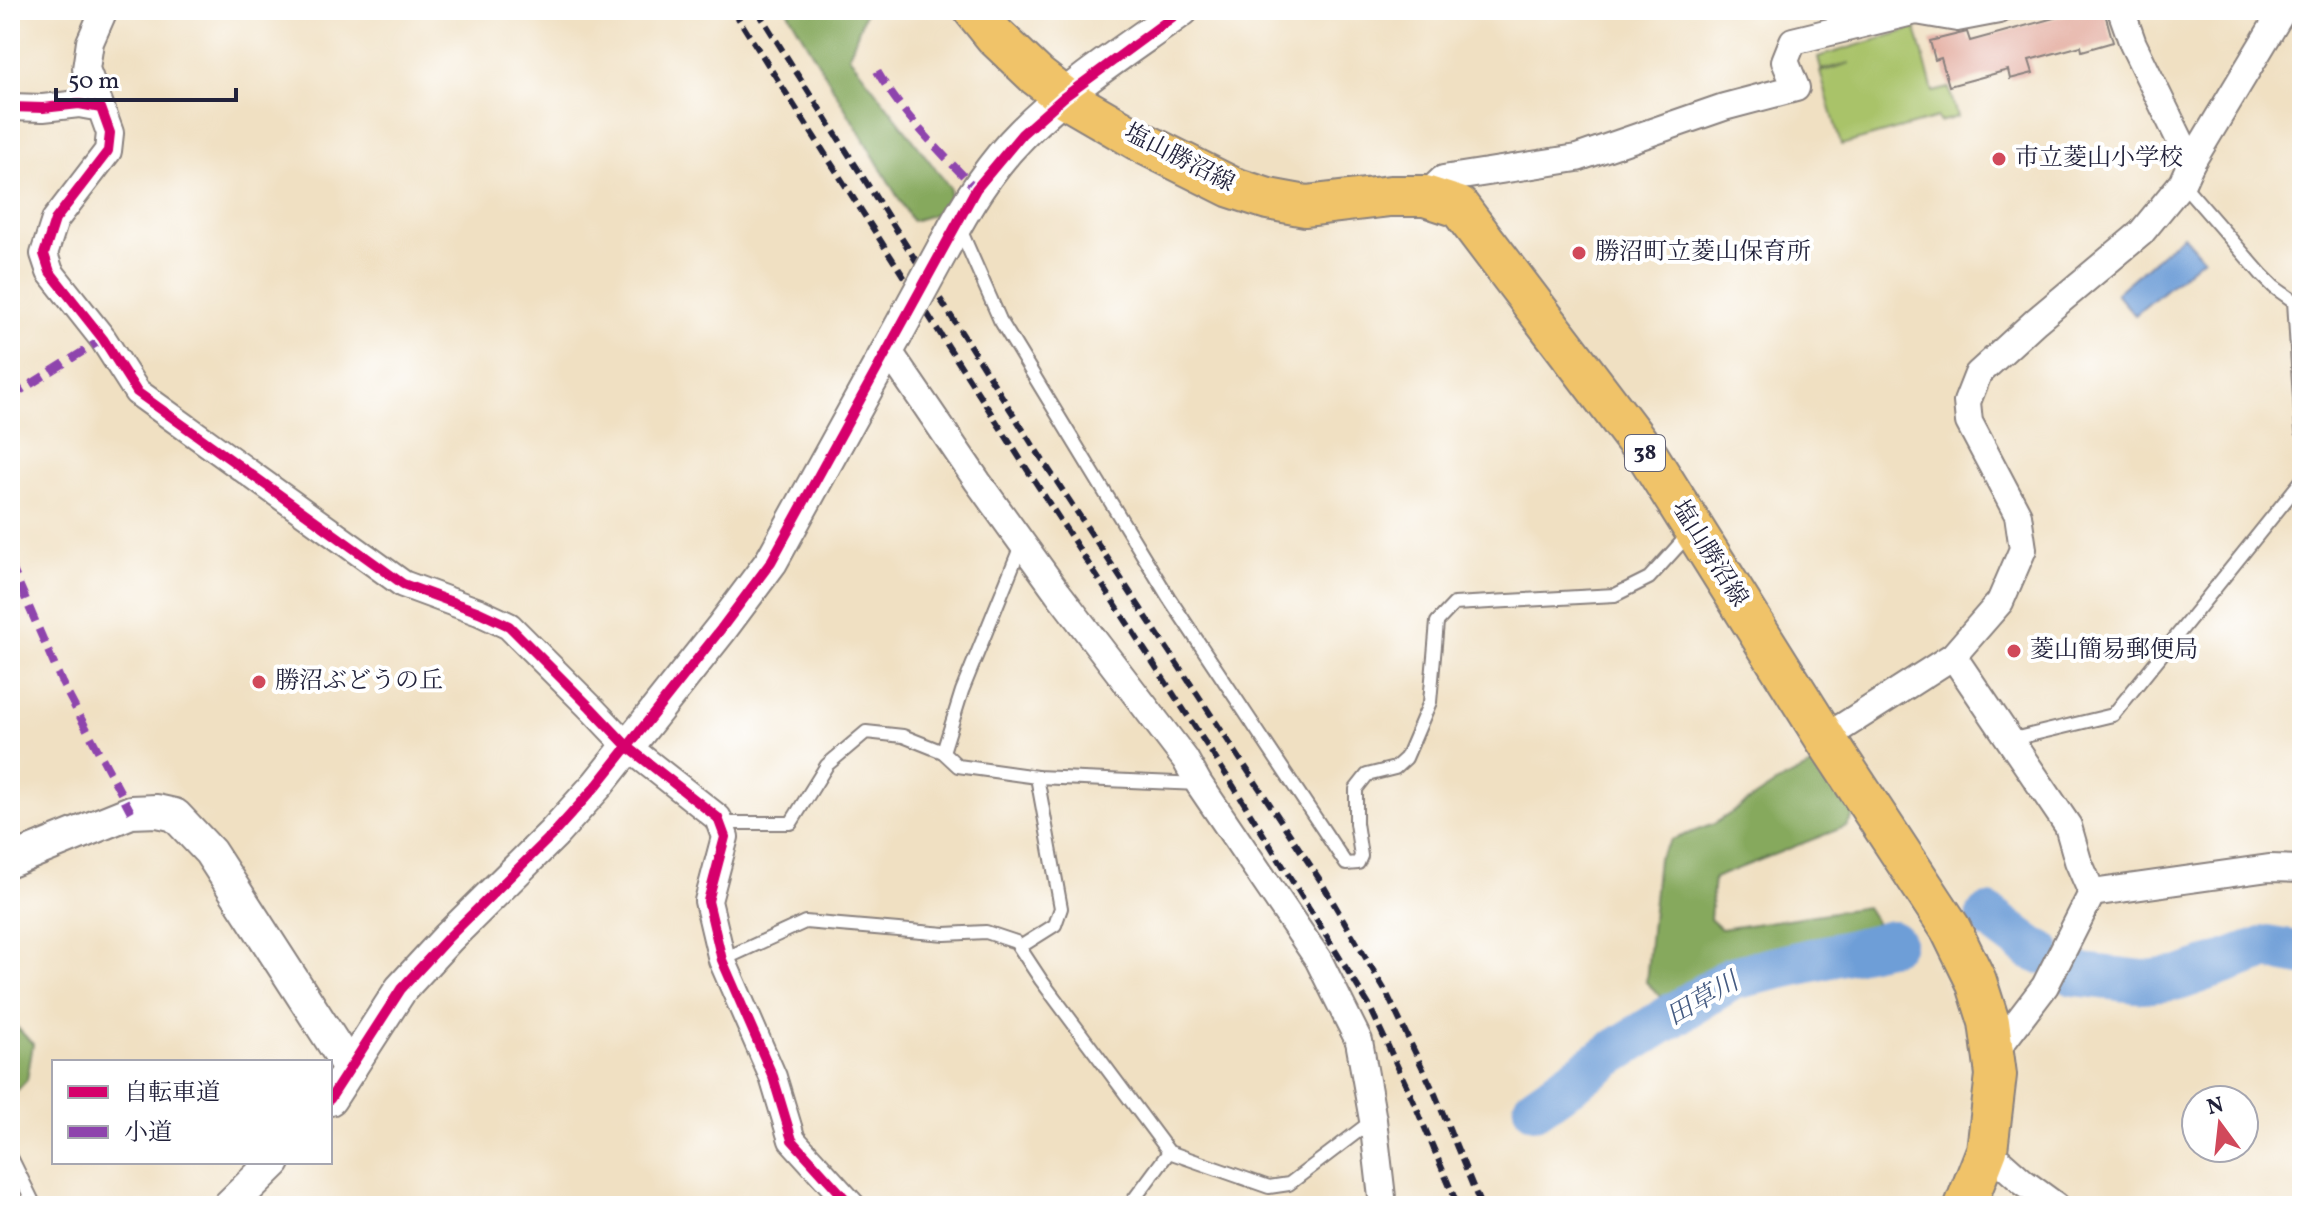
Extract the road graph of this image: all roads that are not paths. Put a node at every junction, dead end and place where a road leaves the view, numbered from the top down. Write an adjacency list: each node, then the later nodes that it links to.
1 (104, 10): 9 (street)
2 (974, 10): 7 (main road, 塩山勝沼線 / 38)
3 (1182, 10): 7 (street)
4 (1999, 10): 11 (street)
5 (2121, 10): 10 (street)
6 (2283, 10): 10 (street)
7 (1064, 97): 11 (main road, 塩山勝沼線 / 38); 12 (street)
8 (10, 107): 9 (street)
9 (101, 108): 22 (street)
10 (2186, 173): 13 (lane); 19 (street)
11 (1425, 196): 17 (main road, 塩山勝沼線 / 38)
12 (951, 233): 14 (street, bridge); 17 (lane)
13 (2298, 304): 15 (lane)
14 (892, 343): 18 (street); 22 (street)
15 (2302, 431)
16 (2302, 480): 21 (lane)
17 (1693, 529): 20 (main road, 塩山勝沼線 / 38)
18 (1022, 543): 23 (lane); 25 (street)
19 (1953, 656): 20 (street); 21 (street)
20 (1825, 738): 32 (main road, 塩山勝沼線 / 38)
21 (2009, 740): 29 (street)
22 (628, 747): 26 (street); 33 (street)
23 (943, 752): 24 (lane); 26 (lane)
24 (1037, 777): 25 (lane); 30 (lane)
25 (1199, 784): 35 (street)
26 (720, 823): 31 (street)
27 (10, 861): 33 (street)
28 (2302, 869): 29 (street)
29 (2092, 893): 32 (street)
30 (1020, 947): 31 (lane); 37 (lane)
31 (722, 960): 42 (street)
32 (1994, 1053): 36 (main road, 塩山勝沼線 / 38)
33 (350, 1069): 34 (street)
34 (332, 1096)
35 (1373, 1120): 37 (lane); 44 (street)
36 (1987, 1150): 45 (main road, 塩山勝沼線 / 38); 46 (street)
37 (1169, 1152): 43 (lane)
38 (10, 1155): 40 (lane)
39 (272, 1164): 41 (street)
40 (35, 1206)
41 (229, 1206)
42 (852, 1206)
43 (1129, 1206)
44 (1383, 1206)
45 (1965, 1206)
46 (2056, 1206)

